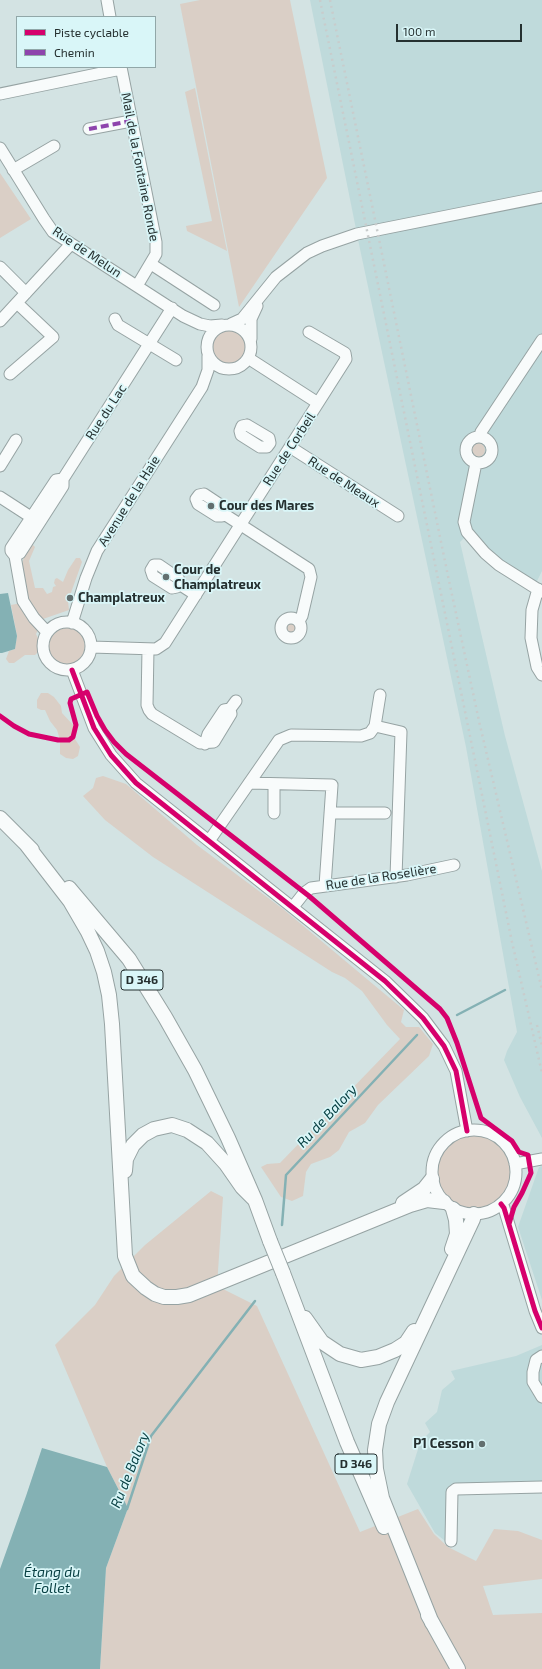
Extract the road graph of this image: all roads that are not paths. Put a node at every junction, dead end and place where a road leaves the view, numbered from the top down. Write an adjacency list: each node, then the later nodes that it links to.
1 (107, 0): 2 (street)
2 (110, 16)
3 (121, 68): 4 (street); 5 (street, Mail de la Fontaine Ronde)
4 (0, 94)
5 (131, 120): 6 (street); 12 (street, Mail de la Fontaine Ronde)
6 (89, 129)
7 (54, 146): 9 (street)
8 (0, 148): 9 (street, Rue de Melun)
9 (13, 170): 11 (street, Rue de Melun)
10 (542, 197): 14 (street)
11 (71, 244): 15 (street, Rue de Melun); 16 (street)
12 (151, 264): 15 (street, Mail de la Fontaine Ronde); 18 (street)
13 (0, 267): 16 (street)
14 (276, 277): 23 (street); 27 (street)
15 (137, 286): 19 (street, Rue de Melun)
16 (26, 293): 17 (street)
17 (17, 303): 22 (street); 32 (street)
18 (214, 305)
19 (172, 308): 20 (street, Rue de Melun); 26 (street, Rue du Lac)
20 (183, 316): 23 (street, Rue de Melun); 28 (street, Rue de Melun)
21 (115, 319): 26 (street)
22 (0, 322)
23 (227, 325): 27 (street); 28 (street)
24 (309, 332): 34 (street)
25 (542, 340): 35 (street)
26 (149, 344): 30 (street); 44 (street, Rue du Lac)
27 (251, 345): 29 (street)
28 (207, 353): 31 (street); 33 (street, Avenue de la Haie)
29 (248, 358): 31 (street); 34 (street, Rue de Corbeil)
30 (176, 360)
31 (226, 369): 33 (street, Avenue de la Haie)
32 (10, 374)
33 (202, 387): 50 (street, Avenue de la Haie)
34 (318, 403): 38 (street, Rue de Corbeil)
35 (480, 437): 39 (street); 39 (street)
36 (16, 440): 40 (street)
37 (268, 445): 38 (street, Rue de Meaux)
38 (288, 451): 43 (street, Rue de Meaux); 45 (street, Rue de Corbeil)
39 (476, 463): 47 (street)
40 (0, 466)
41 (0, 496): 44 (street)
42 (224, 514): 45 (street)
43 (398, 516)
44 (35, 520): 51 (street, Rue du Lac)
45 (241, 525): 48 (street, Rue de Corbeil); 49 (street)
46 (179, 584): 48 (street)
47 (540, 591): 55 (street)
48 (196, 595): 53 (street, Rue de Corbeil)
49 (299, 621)
50 (72, 623): 51 (street); 52 (street)
51 (47, 632): 54 (street)
52 (91, 647): 53 (street, Rue de Corbeil); 54 (street)
53 (148, 649): 57 (street)
54 (72, 670): 65 (street)
55 (542, 675)
56 (380, 695): 58 (street)
57 (233, 705)
58 (375, 726): 59 (street); 68 (street)
59 (249, 783): 60 (street); 65 (street)
60 (274, 784): 61 (street); 62 (street)
61 (274, 813)
62 (330, 813): 63 (street); 69 (street)
63 (385, 813)
64 (0, 818): 66 (main road, D 346)
65 (209, 841): 70 (street)
66 (26, 844): 75 (main road, D 346); 77 (main road)
67 (454, 865): 68 (street, Rue de la Roselière)
68 (396, 877): 69 (street, Rue de la Roselière)
69 (325, 886): 70 (street, Rue de la Roselière)
70 (293, 906): 71 (street)
71 (467, 1131): 73 (street); 74 (street)
72 (542, 1159): 73 (street)
73 (515, 1164): 76 (street)
74 (432, 1179): 75 (main road); 77 (street)
75 (255, 1200): 79 (main road, D 346, bridge)
76 (501, 1204): 78 (street); 80 (street)
77 (449, 1205): 78 (street); 79 (main road)
78 (474, 1214): 85 (main road)
79 (294, 1300): 85 (main road, D 346)
80 (542, 1328)
81 (542, 1356): 82 (street)
82 (542, 1397)
83 (542, 1487): 84 (street)
84 (451, 1541)
85 (432, 1623): 86 (main road, D 346)
86 (458, 1669)

